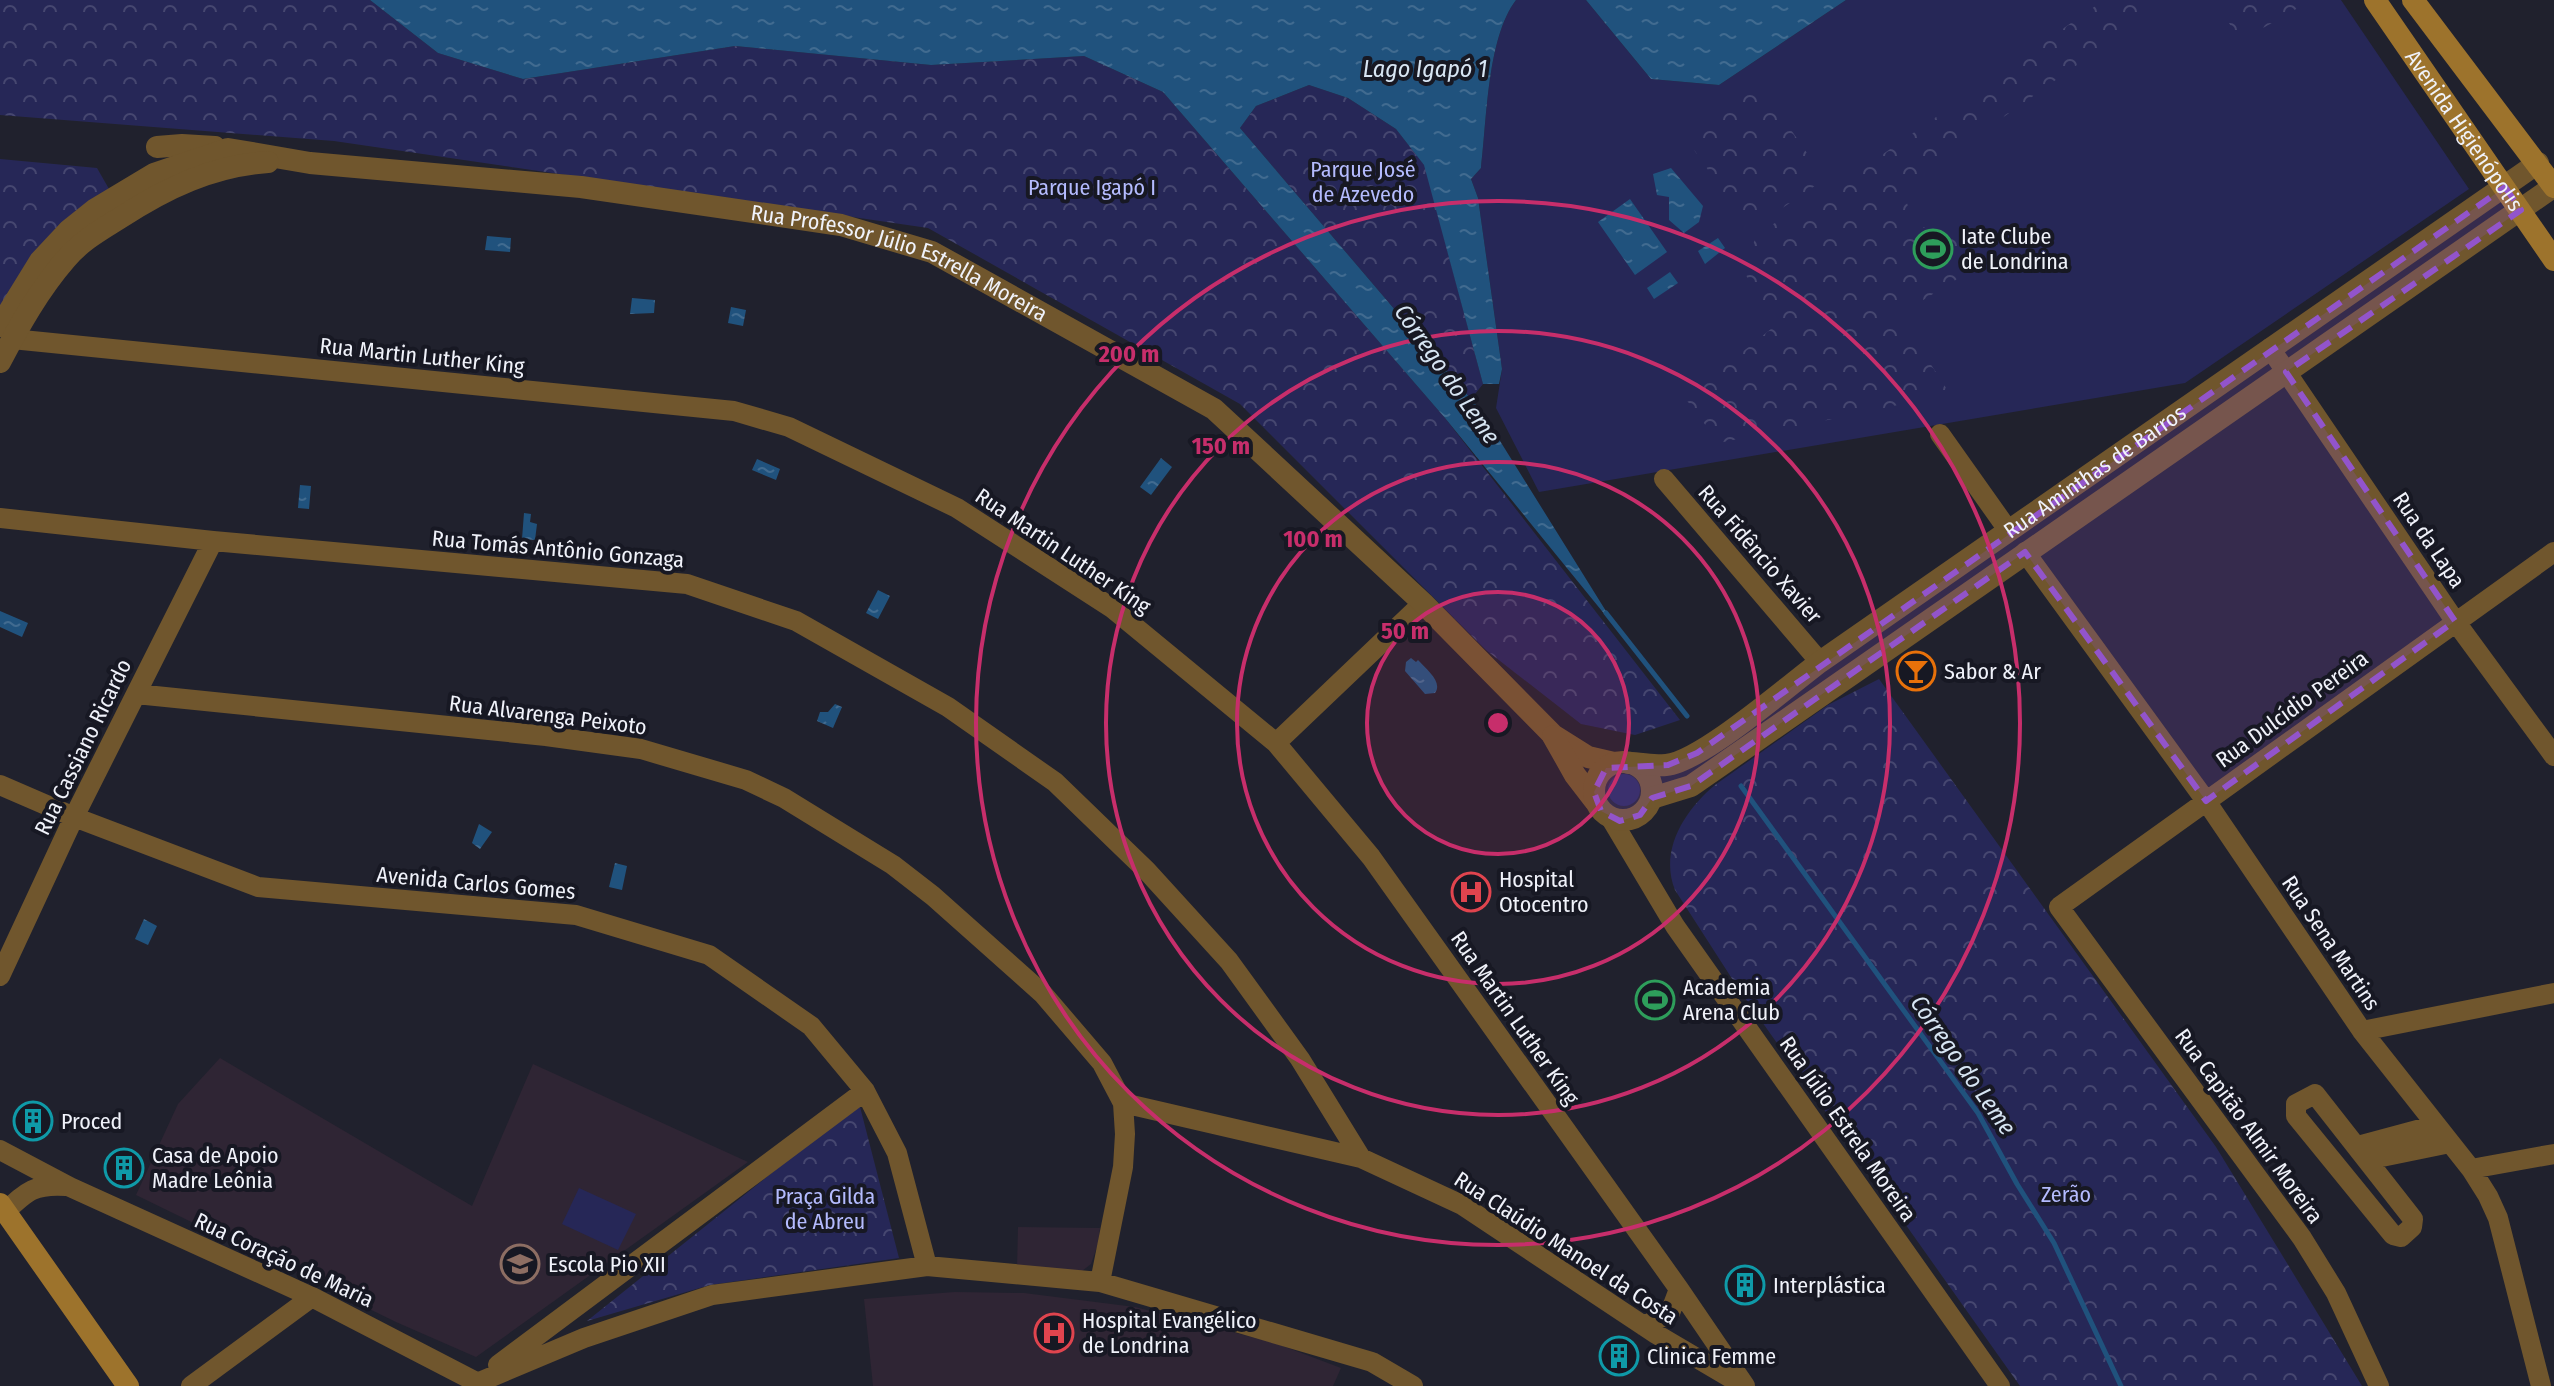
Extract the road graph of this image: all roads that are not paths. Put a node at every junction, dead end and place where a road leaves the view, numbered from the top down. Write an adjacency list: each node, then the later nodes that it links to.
1 (2375, 0): 8 (main road, Avenida Higienópolis)
2 (2413, 0): 5 (main road, Avenida Higienópolis)
3 (157, 147): 4 (street)
4 (228, 149): 6 (street, Rua Professor Júlio Estrella Moreira); 7 (street, Rua Professor Júlio Estrella Moreira)
5 (2546, 158): 8 (street, Rua Aminthas de Barros); 9 (main road, Avenida Higienópolis)
6 (285, 160): 11 (street, Rua Professor Júlio Estrella Moreira); 24 (street, Rua Professor Júlio Estrella Moreira)
7 (154, 174): 11 (street); 13 (street, Rua Professor Júlio Estrella Moreira)
8 (2505, 187): 10 (main road, Avenida Higienópolis); 14 (street, Rua Aminthas de Barros)
9 (2554, 187): 10 (street, Rua Aminthas de Barros)
10 (2521, 210): 12 (main road, Avenida Higienópolis); 16 (street, Rua Aminthas de Barros)
11 (88, 238): 13 (street)
12 (2554, 260)
13 (6, 333): 15 (street); 29 (street, Rua Martin Luther King)
14 (2270, 348): 16 (street, Rua da Lapa); 20 (street, Rua Aminthas de Barros)
15 (0, 362)
16 (2286, 372): 22 (street, Rua Aminthas de Barros); 25 (street, Rua da Lapa)
17 (1940, 434): 20 (street)
18 (1664, 479): 26 (street, Rua Fidêncio Xavier)
19 (0, 518): 21 (street, Rua Tomás Antônio Gonzaga)
20 (2008, 530): 26 (street, Rua Aminthas de Barros)
21 (213, 541): 27 (street, Rua Cassiano Ricardo); 48 (street, Rua Tomás Antônio Gonzaga)
22 (2025, 552): 33 (street, Rua Aminthas de Barros); 34 (street, Rua Sena Martins)
23 (2554, 552): 25 (street, Rua Dulcídio Pereira)
24 (1423, 603): 28 (street, Rua Professor Júlio Estrella Moreira); 29 (street)
25 (2455, 621): 30 (street, Rua da Lapa); 34 (street, Rua Dulcídio Pereira)
26 (1820, 662): 31 (street, Rua Aminthas de Barros)
27 (136, 694): 36 (street, Rua Cassiano Ricardo); 42 (street, Rua Alvarenga Peixoto)
28 (1553, 735): 31 (street, Rua Professor Júlio Estrella Moreira); 35 (street, Rua Professor Júlio Estrella Moreira)
29 (1276, 743): 55 (street, Rua Martin Luther King)
30 (2554, 756)
31 (1622, 763): 33 (street); 35 (street)
32 (0, 785): 36 (street, Avenida Carlos Gomes)
33 (1652, 798): 35 (street)
34 (2206, 801): 37 (street, Rua Dulcídio Pereira); 40 (street, Rua Sena Martins)
35 (1602, 809): 65 (street, Rua Júlio Estrela Moreira)
36 (74, 817): 38 (street, Rua Cassiano Ricardo); 41 (street, Avenida Carlos Gomes)
37 (2059, 907): 66 (street, Rua Capitão Almir Moreira)
38 (0, 976)
39 (2554, 993): 40 (street)
40 (2362, 1031): 43 (street, Rua Sena Martins)
41 (865, 1091): 52 (street, Avenida Carlos Gomes); 53 (street)
42 (1123, 1103): 48 (street, Rua Claúdio Manoel da Costa); 54 (street, Rua Alvarenga Peixoto)
43 (2436, 1125): 44 (street, Rua Sena Martins); 45 (street)
44 (2450, 1143): 45 (street); 49 (street, Rua Sena Martins)
45 (2362, 1153): 45 (street)
46 (2554, 1154): 49 (street)
47 (10, 1155): 50 (street, Rua Coração de Maria); 51 (street)
48 (1361, 1158): 57 (street, Rua Claúdio Manoel da Costa)
49 (2471, 1169): 67 (street, Rua Sena Martins)
50 (70, 1187): 51 (street, Rua Coração de Maria); 56 (street, Rua Coração de Maria)
51 (8, 1205): 61 (main road)
52 (927, 1266): 54 (street); 58 (street)
53 (611, 1280): 58 (street); 60 (street)
54 (1100, 1282): 63 (street)
55 (1679, 1289): 57 (street); 64 (street, Rua Martin Luther King)
56 (312, 1297): 60 (street, Rua Coração de Maria); 62 (street)
57 (1644, 1326): 64 (street, Rua Claúdio Manoel da Costa)
58 (584, 1338): 60 (street)
59 (2554, 1383): 67 (street)
60 (473, 1384)
61 (128, 1386)
62 (191, 1386)
63 (1413, 1386)
64 (1745, 1386)
65 (2000, 1386)
66 (2379, 1386)
67 (2540, 1386)

